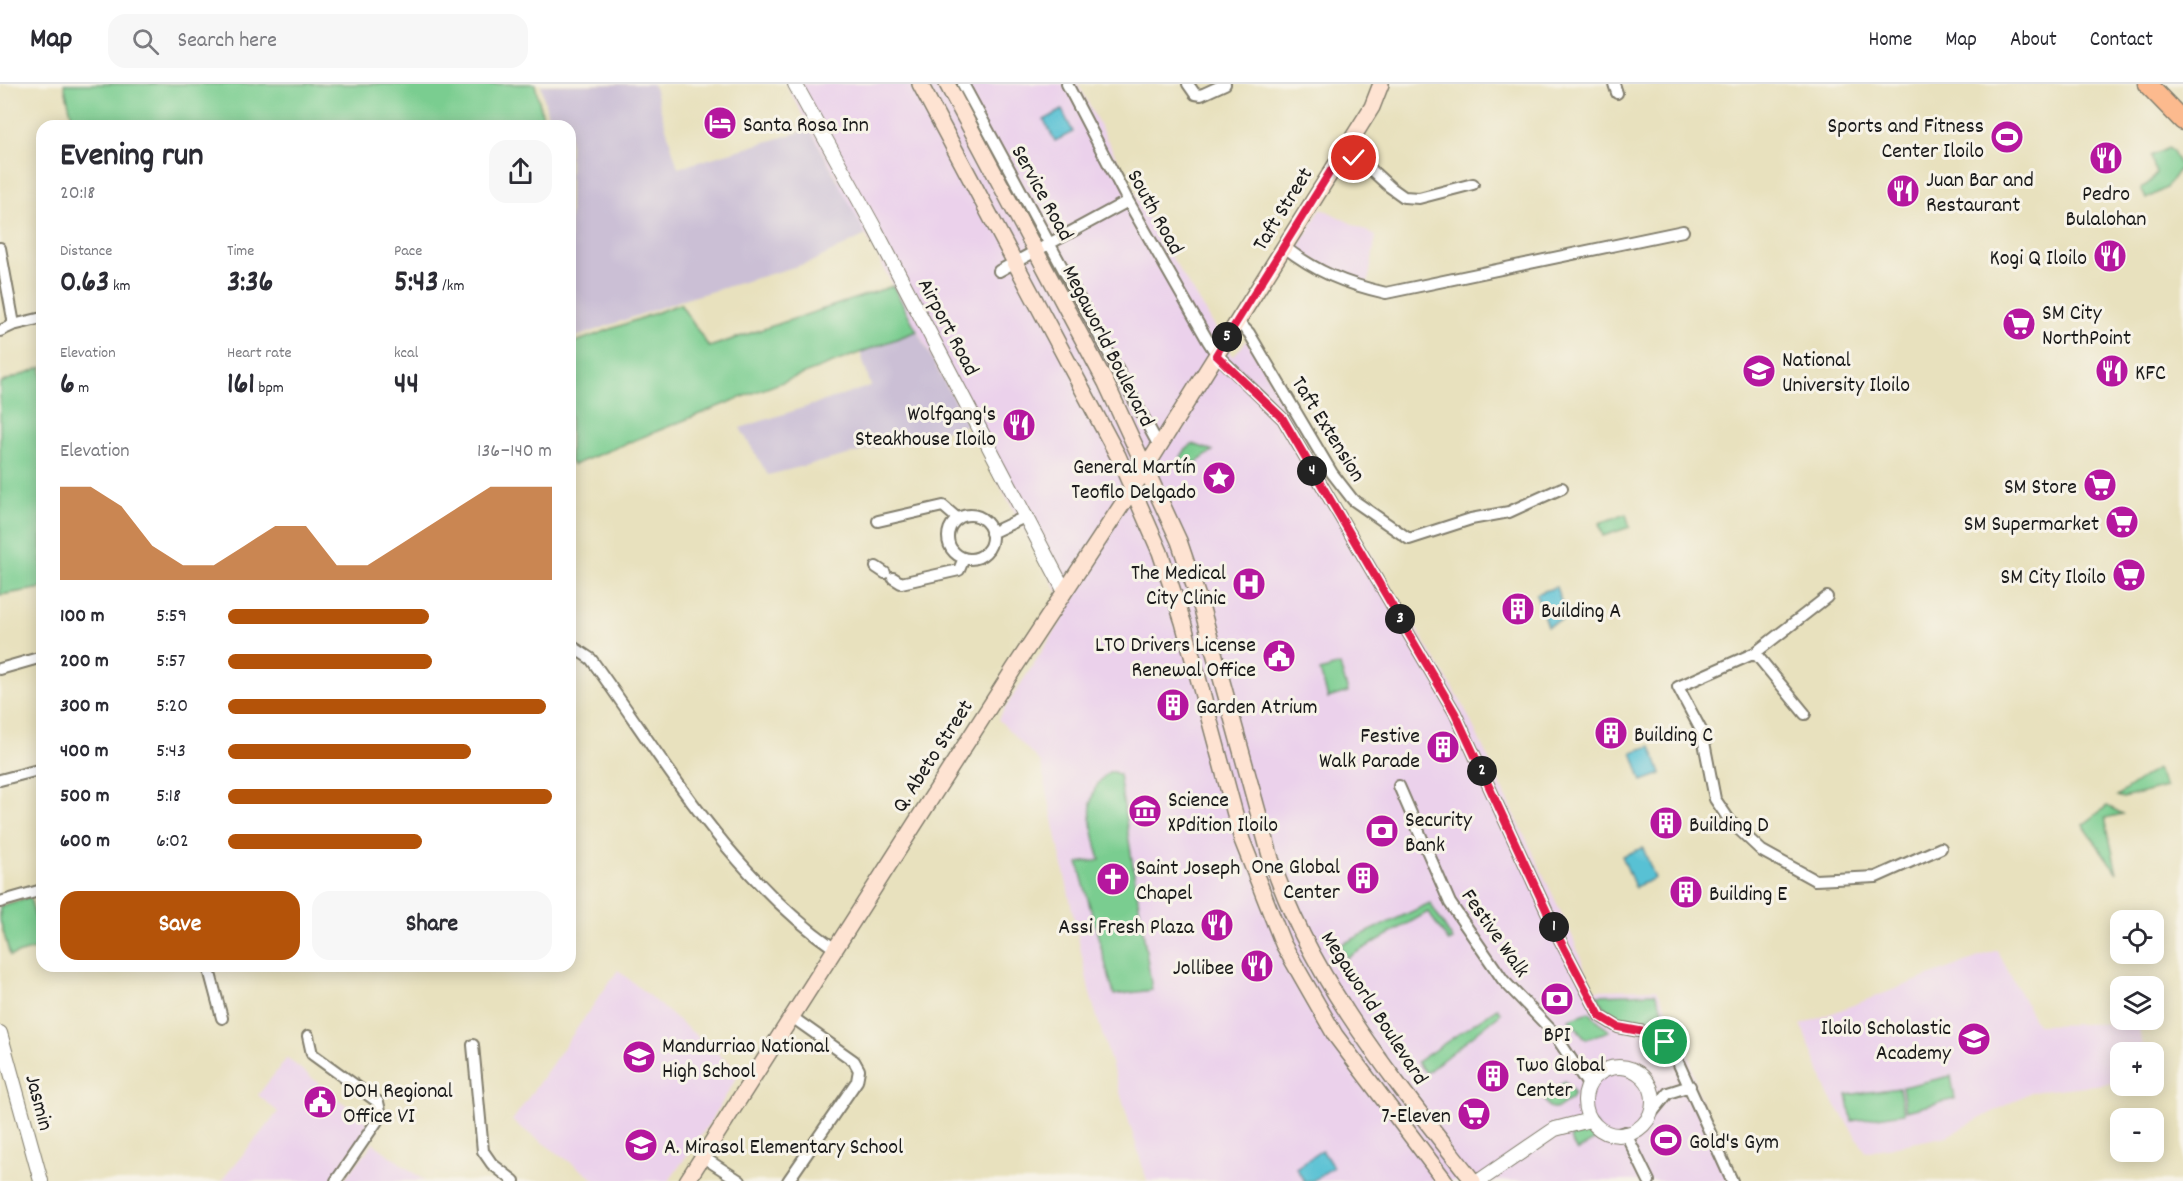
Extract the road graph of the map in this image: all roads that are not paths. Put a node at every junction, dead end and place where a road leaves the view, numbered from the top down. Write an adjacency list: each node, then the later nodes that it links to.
1 (795, 84): 36 (street, Airport Road)
2 (920, 84): 15 (main road, Megaworld Boulevard)
3 (947, 84): 13 (main road, Megaworld Boulevard)
4 (963, 84): 17 (street, Service Road)
5 (1067, 84): 14 (street, South Road)
6 (1188, 84): 7 (street)
7 (1225, 84)
8 (1381, 84): 11 (main road, Taft Street)
9 (2147, 84): 10 (highway)
10 (2183, 121)
11 (1343, 151): 12 (street); 18 (main road, Taft Street)
12 (1473, 184)
13 (1004, 192): 15 (main road); 20 (main road, Megaworld Boulevard)
14 (1128, 201): 17 (street); 29 (street, South Road)
15 (984, 206): 21 (main road, Megaworld Boulevard)
16 (1683, 231): 18 (street)
17 (1051, 243): 20 (street); 32 (street, Service Road)
18 (1283, 246): 26 (main road, Taft Street)
19 (0, 248): 27 (street)
20 (1036, 252): 21 (street); 23 (main road, Megaworld Boulevard)
21 (1015, 263): 22 (street); 24 (main road, Megaworld Boulevard)
22 (999, 271)
23 (1062, 300): 24 (main road); 30 (main road, Megaworld Boulevard)
24 (1041, 311): 31 (main road, Megaworld Boulevard)
25 (36, 319): 27 (street)
26 (1237, 321): 29 (main road, Taft Street); 35 (street, Taft Extension)
27 (13, 325): 28 (street)
28 (0, 331)
29 (1216, 355): 32 (main road, Q. Abeto Street); 65 (street, South Road)
30 (1123, 417): 31 (main road); 33 (main road, Megaworld Boulevard)
31 (1104, 428): 34 (main road, Megaworld Boulevard)
32 (1159, 446): 33 (main road, Q. Abeto Street)
33 (1146, 466): 34 (main road, Q. Abeto Street); 40 (main road, Megaworld Boulevard)
34 (1133, 488): 41 (main road, Megaworld Boulevard); 44 (main road, Q. Abeto Street)
35 (1562, 488)
36 (1027, 516): 39 (street); 44 (street, Airport Road)
37 (958, 519): 38 (street); 39 (street); 42 (street)
38 (879, 521)
39 (991, 533): 42 (street)
40 (1179, 541): 41 (main road); 69 (main road, Megaworld Boulevard)
41 (1158, 548): 70 (main road, Megaworld Boulevard)
42 (964, 558): 43 (street)
43 (885, 573)
44 (1064, 590): 57 (main road, Q. Abeto Street)
45 (1827, 597): 47 (street)
46 (576, 649): 57 (street)
47 (1755, 653): 50 (street); 54 (street)
48 (36, 659): 49 (street)
49 (0, 669)
50 (1805, 714)
51 (36, 771): 52 (street)
52 (0, 780)
53 (1399, 786): 64 (street, Festive Walk)
54 (1941, 848)
55 (36, 893): 56 (street)
56 (0, 902)
57 (835, 950): 59 (main road, Q. Abeto Street)
58 (210, 972): 60 (street)
59 (792, 1017): 71 (main road, Q. Abeto Street); 77 (street)
60 (222, 1018)
61 (0, 1034): 72 (street, Jasmin)
62 (308, 1036): 73 (street)
63 (473, 1045): 74 (street)
64 (1588, 1086): 66 (street); 67 (street)
65 (1690, 1086): 66 (street); 82 (street, South Road)
66 (1650, 1115): 68 (street)
67 (1590, 1120): 68 (street); 80 (street)
68 (1615, 1135): 81 (street)
69 (1438, 1136): 70 (main road); 79 (main road, Megaworld Boulevard)
70 (1421, 1150): 78 (main road, Megaworld Boulevard)
71 (703, 1156): 75 (main road, Q. Abeto Street); 76 (street)
72 (41, 1181)
73 (336, 1181)
74 (514, 1181)
75 (687, 1181)
76 (740, 1181)
77 (788, 1181)
78 (1445, 1181)
79 (1473, 1181)
80 (1479, 1181)
81 (1649, 1181)
82 (1732, 1181)

